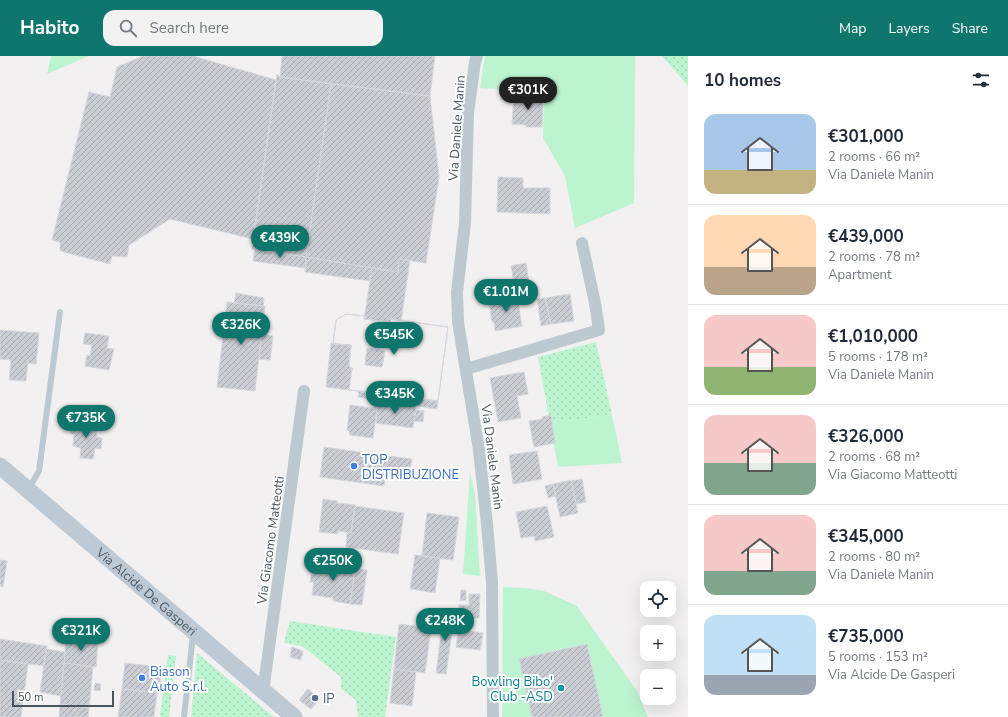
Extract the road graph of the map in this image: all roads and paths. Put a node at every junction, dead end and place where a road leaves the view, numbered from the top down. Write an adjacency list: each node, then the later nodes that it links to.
1 (477, 56): 4 (street, Via Daniele Manin)
2 (582, 243): 4 (street)
3 (60, 312): 7 (lane)
4 (466, 369): 12 (street, Via Daniele Manin)
5 (304, 392): 9 (street, Via Giacomo Matteotti)
6 (0, 466): 7 (main road, Via Alcide De Gasperi)
7 (28, 490): 8 (main road, Via Alcide De Gasperi)
8 (194, 632): 9 (main road, Via Alcide De Gasperi); 10 (lane)
9 (263, 692): 11 (main road, Via Alcide De Gasperi)
10 (184, 717)
11 (294, 717)
12 (493, 717)

